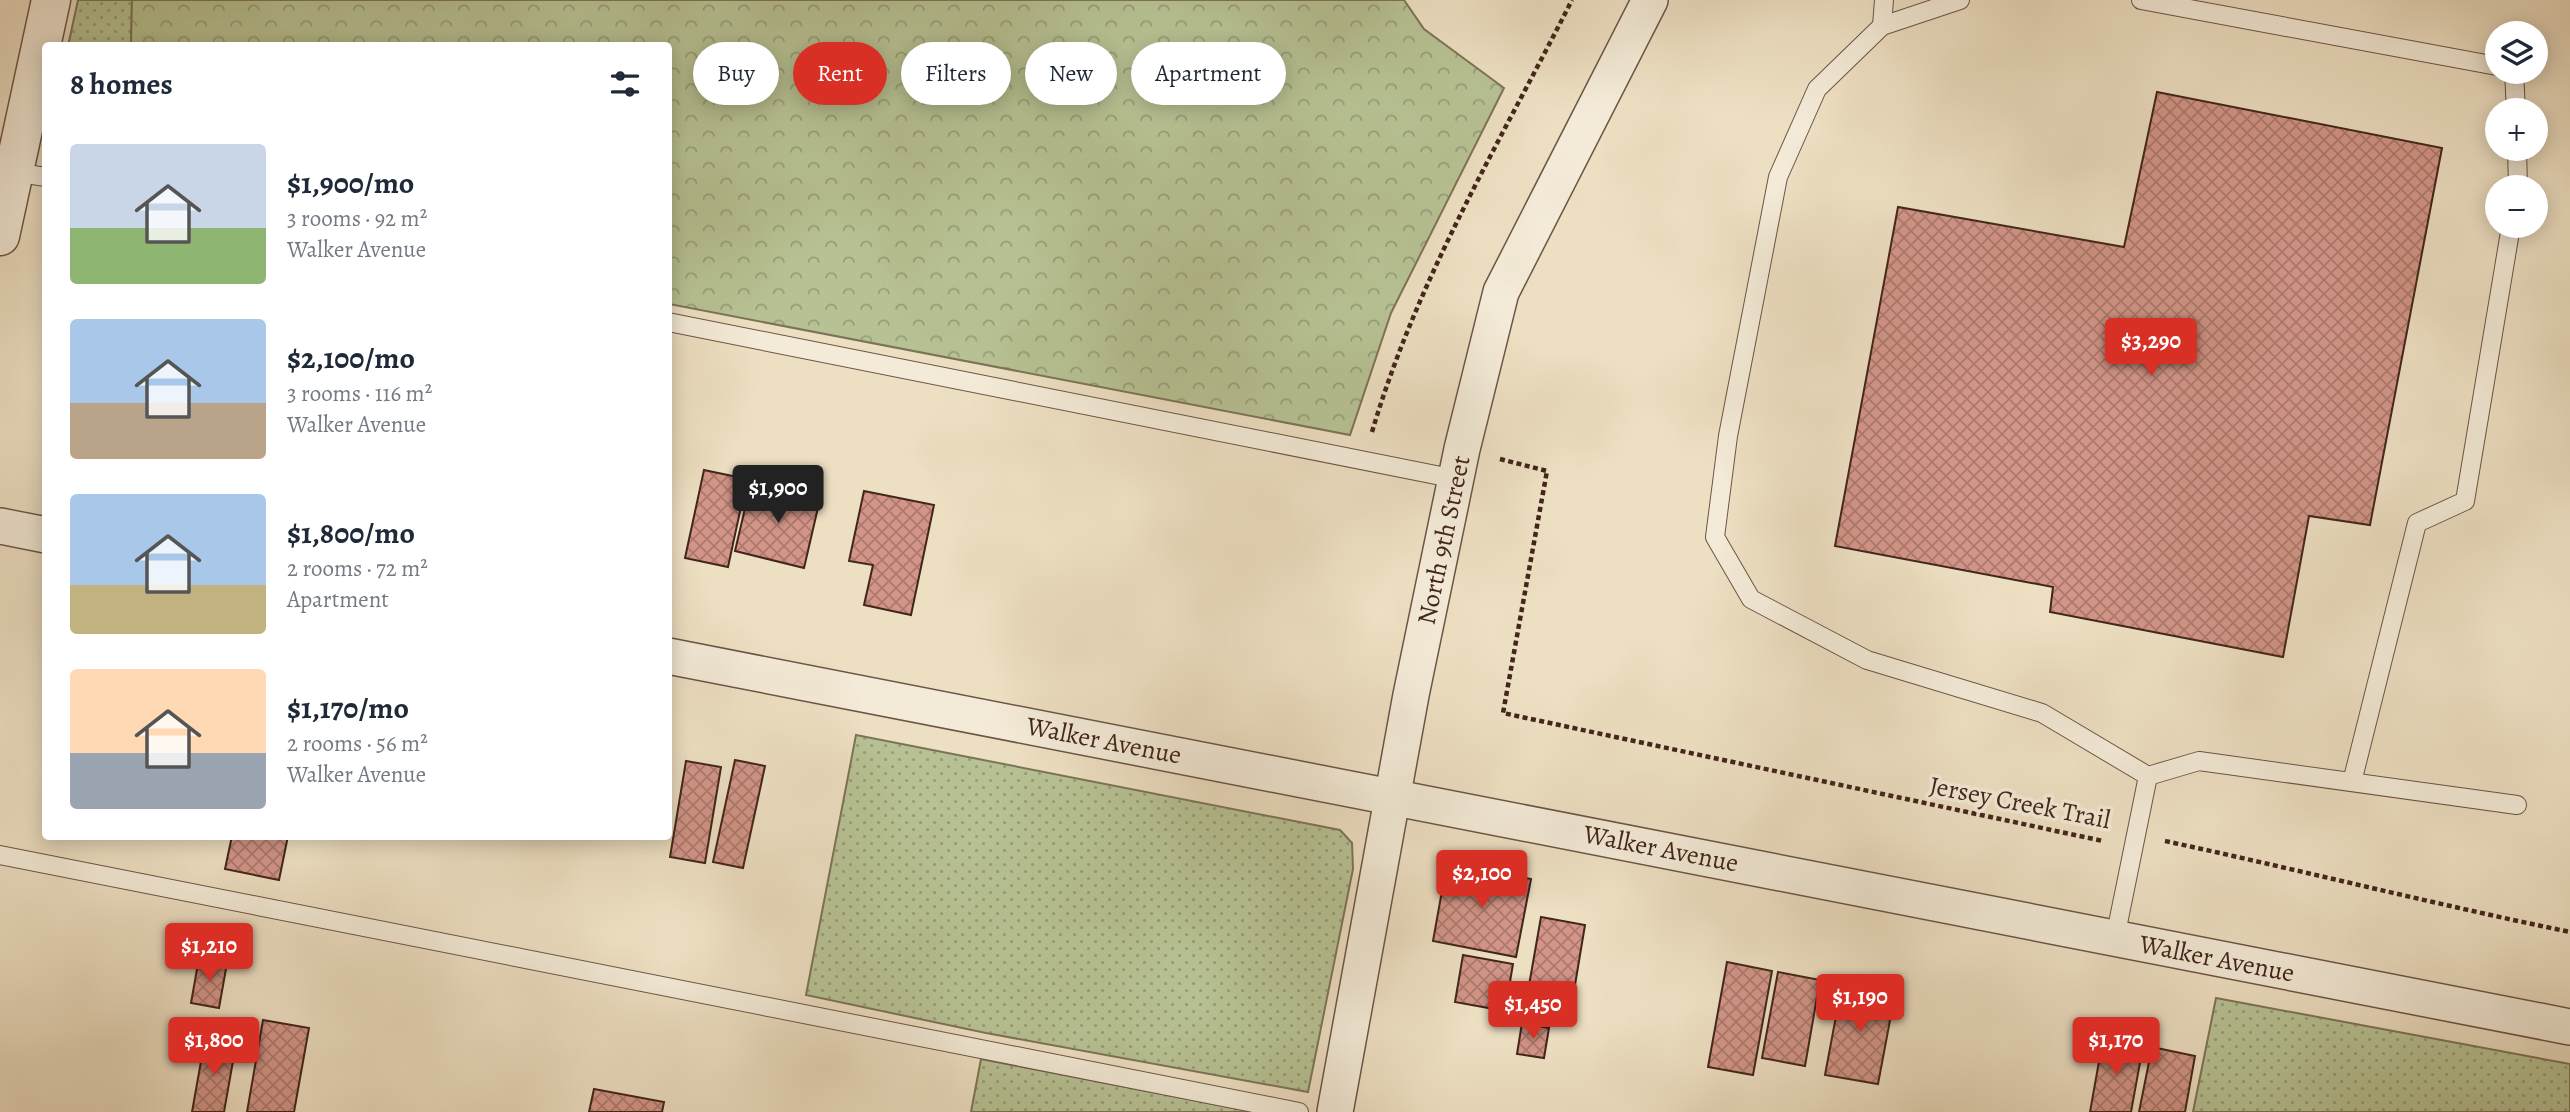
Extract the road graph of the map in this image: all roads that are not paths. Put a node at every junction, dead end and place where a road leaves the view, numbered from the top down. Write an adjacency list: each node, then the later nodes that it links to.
1 (51, 0): 7 (street)
2 (1650, 0): 14 (street, North 9th Street)
3 (1884, 0): 6 (lane)
4 (1960, 0): 6 (lane)
5 (2141, 0): 8 (lane)
6 (1882, 26): 18 (lane)
7 (46, 42)
8 (2485, 64)
9 (42, 71): 10 (street)
10 (29, 174): 11 (street)
11 (0, 236)
12 (2509, 238): 19 (lane)
13 (672, 323): 14 (lane)
14 (1456, 479): 20 (street, North 9th Street)
15 (0, 526): 16 (street)
16 (42, 534)
17 (672, 657): 20 (street, Walker Avenue)
18 (2148, 776): 19 (lane); 23 (lane)
19 (2352, 782): 21 (lane)
20 (1393, 796): 23 (street, Walker Avenue); 26 (street, North 9th Street)
21 (2517, 805)
22 (0, 855): 25 (lane)
23 (2115, 938): 24 (street, Walker Avenue)
24 (2570, 1027)
25 (1298, 1112)
26 (1335, 1112)

